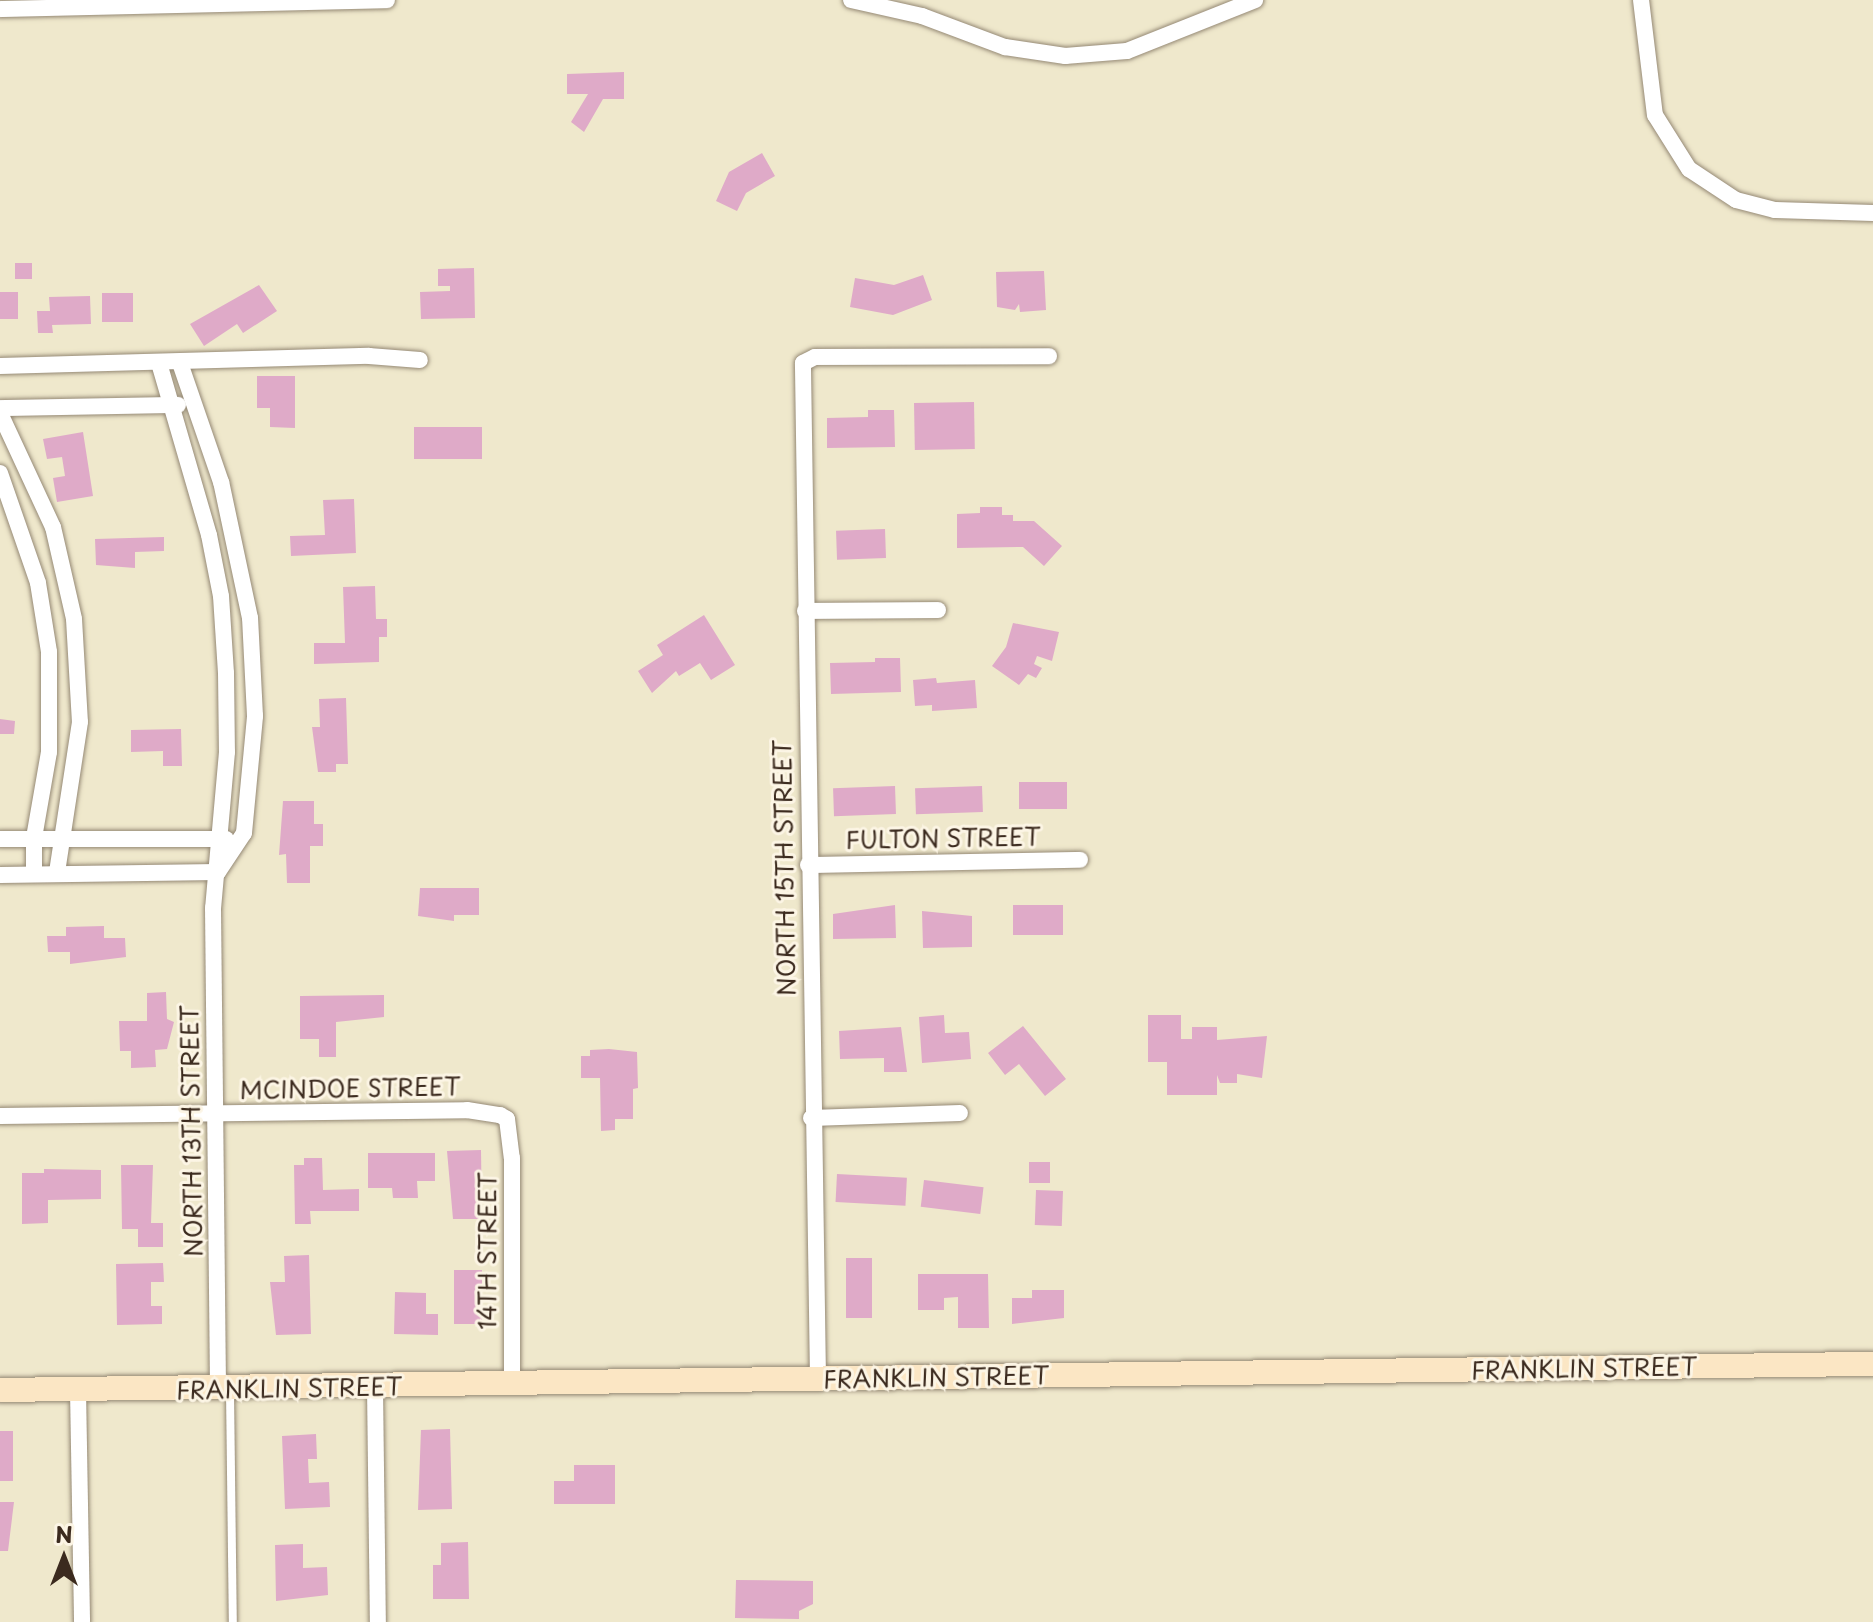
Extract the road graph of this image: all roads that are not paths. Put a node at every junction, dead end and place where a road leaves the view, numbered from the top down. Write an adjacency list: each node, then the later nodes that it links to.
1 (387, 0): 5 (street)
2 (851, 0): 3 (street)
3 (1255, 0)
4 (1641, 0): 7 (street)
5 (290, 1): 6 (street)
6 (0, 9)
7 (1873, 213)
8 (1049, 356): 18 (street, NORTH 15TH STREET)
9 (420, 360): 11 (street)
10 (159, 363): 11 (street); 12 (street); 14 (street, NORTH 13TH STREET)
11 (180, 363): 13 (street)
12 (0, 366)
13 (192, 401): 14 (street); 23 (street)
14 (170, 406): 15 (street); 21 (street, NORTH 13TH STREET)
15 (0, 411): 20 (street)
16 (0, 473): 19 (street)
17 (938, 610): 18 (street)
18 (805, 611): 25 (street, NORTH 15TH STREET)
19 (34, 838): 20 (street); 22 (street); 28 (street)
20 (61, 838): 21 (street); 27 (street)
21 (217, 838): 23 (street); 26 (street, NORTH 13TH STREET)
22 (0, 839)
23 (239, 843): 26 (street)
24 (1080, 860): 25 (street, FULTON STREET)
25 (808, 865): 33 (street, NORTH 15TH STREET)
26 (218, 872): 27 (street); 31 (street, NORTH 13TH STREET)
27 (57, 873): 28 (street)
28 (34, 874): 29 (street)
29 (0, 875)
30 (960, 1113): 33 (street)
31 (215, 1114): 32 (street, MCINDOE STREET); 34 (street, MCINDOE STREET); 41 (street, NORTH 13TH STREET)
32 (0, 1116)
33 (811, 1118): 36 (street, NORTH 15TH STREET)
34 (507, 1119): 37 (street, 14TH STREET)
35 (1873, 1364): 36 (street, FRANKLIN STREET)
36 (818, 1379): 37 (street, FRANKLIN STREET)
37 (512, 1383): 38 (street, FRANKLIN STREET)
38 (375, 1387): 41 (street, FRANKLIN STREET); 44 (street)
39 (0, 1390): 40 (street, FRANKLIN STREET)
40 (78, 1390): 41 (street, FRANKLIN STREET); 42 (street)
41 (224, 1390): 43 (lane)
42 (82, 1622)
43 (233, 1622)
44 (378, 1622)

